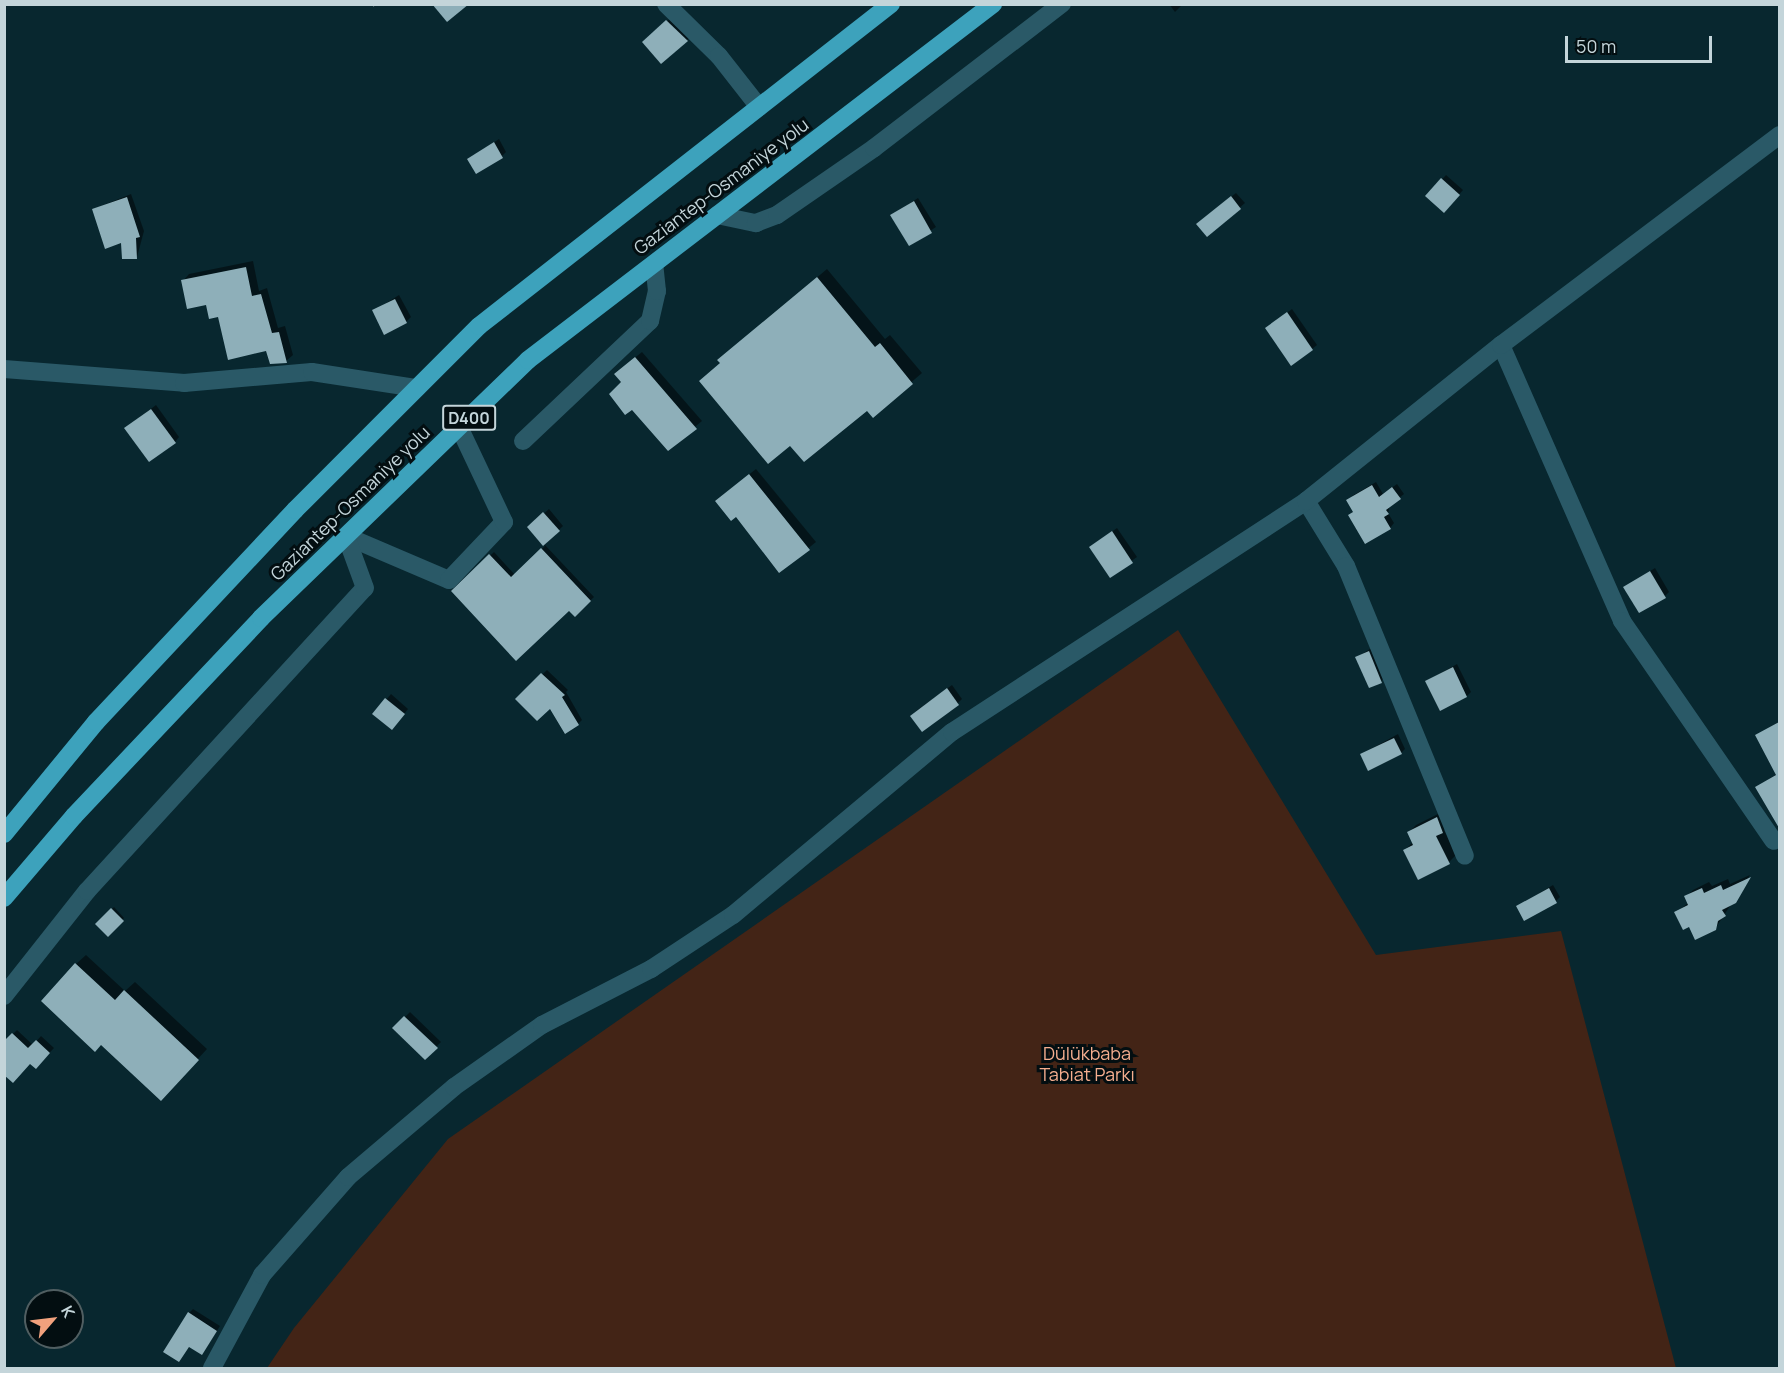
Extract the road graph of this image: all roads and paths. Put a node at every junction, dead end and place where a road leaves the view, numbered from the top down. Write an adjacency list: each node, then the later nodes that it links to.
1 (666, 4): 5 (street)
2 (891, 4): 5 (highway, Gaziantep-Osmaniye yolu)
3 (993, 4): 7 (highway, Gaziantep-Osmaniye yolu / D400)
4 (1062, 4): 7 (street)
5 (759, 107): 11 (highway, Gaziantep-Osmaniye yolu)
6 (1779, 135): 9 (street)
7 (717, 215): 8 (highway, Gaziantep-Osmaniye yolu / D400)
8 (654, 264): 12 (highway, Gaziantep-Osmaniye yolu / D400); 13 (street)
9 (1501, 345): 14 (street); 17 (street)
10 (4, 369): 11 (street)
11 (417, 388): 16 (highway, Gaziantep-Osmaniye yolu)
12 (459, 427): 15 (highway, Gaziantep-Osmaniye yolu / D400); 15 (street)
13 (523, 441)
14 (1306, 501): 18 (street); 21 (street)
15 (346, 536): 19 (highway, Gaziantep-Osmaniye yolu / D400); 20 (street)
16 (4, 834)
17 (1774, 841)
18 (1465, 856)
19 (4, 898)
20 (4, 996)
21 (212, 1368)

